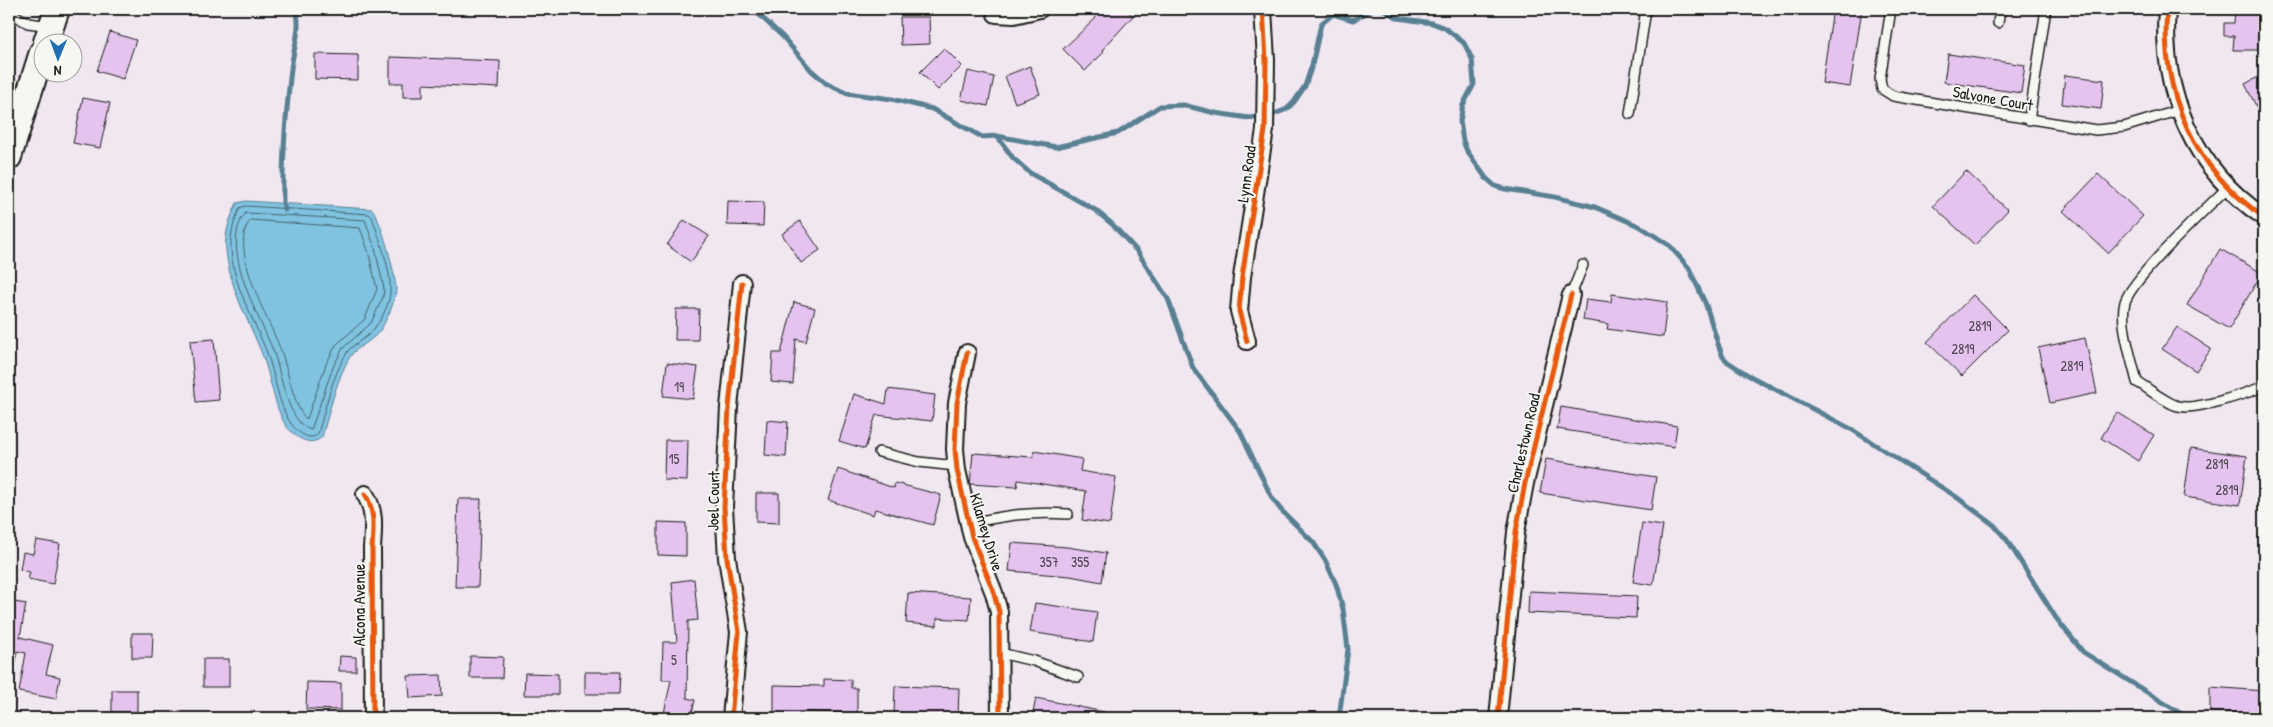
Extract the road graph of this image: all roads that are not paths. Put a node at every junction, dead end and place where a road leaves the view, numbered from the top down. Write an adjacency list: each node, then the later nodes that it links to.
1 (1040, 9): 9 (street)
2 (1263, 9): 22 (street, Lynn Road)
3 (1646, 9): 14 (lane)
4 (1891, 9): 15 (lane, Salvone Court)
5 (2000, 9): 10 (lane)
6 (2046, 9): 15 (lane)
7 (2167, 9): 13 (street)
8 (9, 12): 11 (lane)
9 (996, 14)
10 (1998, 23)
11 (51, 26)
12 (33, 82): 16 (street)
13 (2180, 110): 15 (lane, Salvone Court); 17 (street)
14 (1630, 114)
15 (2029, 120)
16 (9, 157)
17 (2228, 187): 18 (street); 24 (lane)
18 (2264, 217)
19 (1584, 265): 21 (lane)
20 (742, 283): 33 (street, Joel Court)
21 (1571, 295): 35 (street, Charlestown Road)
22 (1247, 340)
23 (967, 354): 26 (street, Kilamey Drive)
24 (2264, 382)
25 (879, 452): 26 (lane)
26 (956, 466): 29 (street, Kilamey Drive)
27 (365, 494): 32 (street, Alcona Avenue)
28 (1068, 514): 29 (lane)
29 (969, 524): 30 (street, Kilamey Drive)
30 (1000, 654): 31 (lane); 34 (street, Kilamey Drive)
31 (1078, 677)
32 (373, 718)
33 (731, 718)
34 (1000, 718)
35 (1498, 718)

